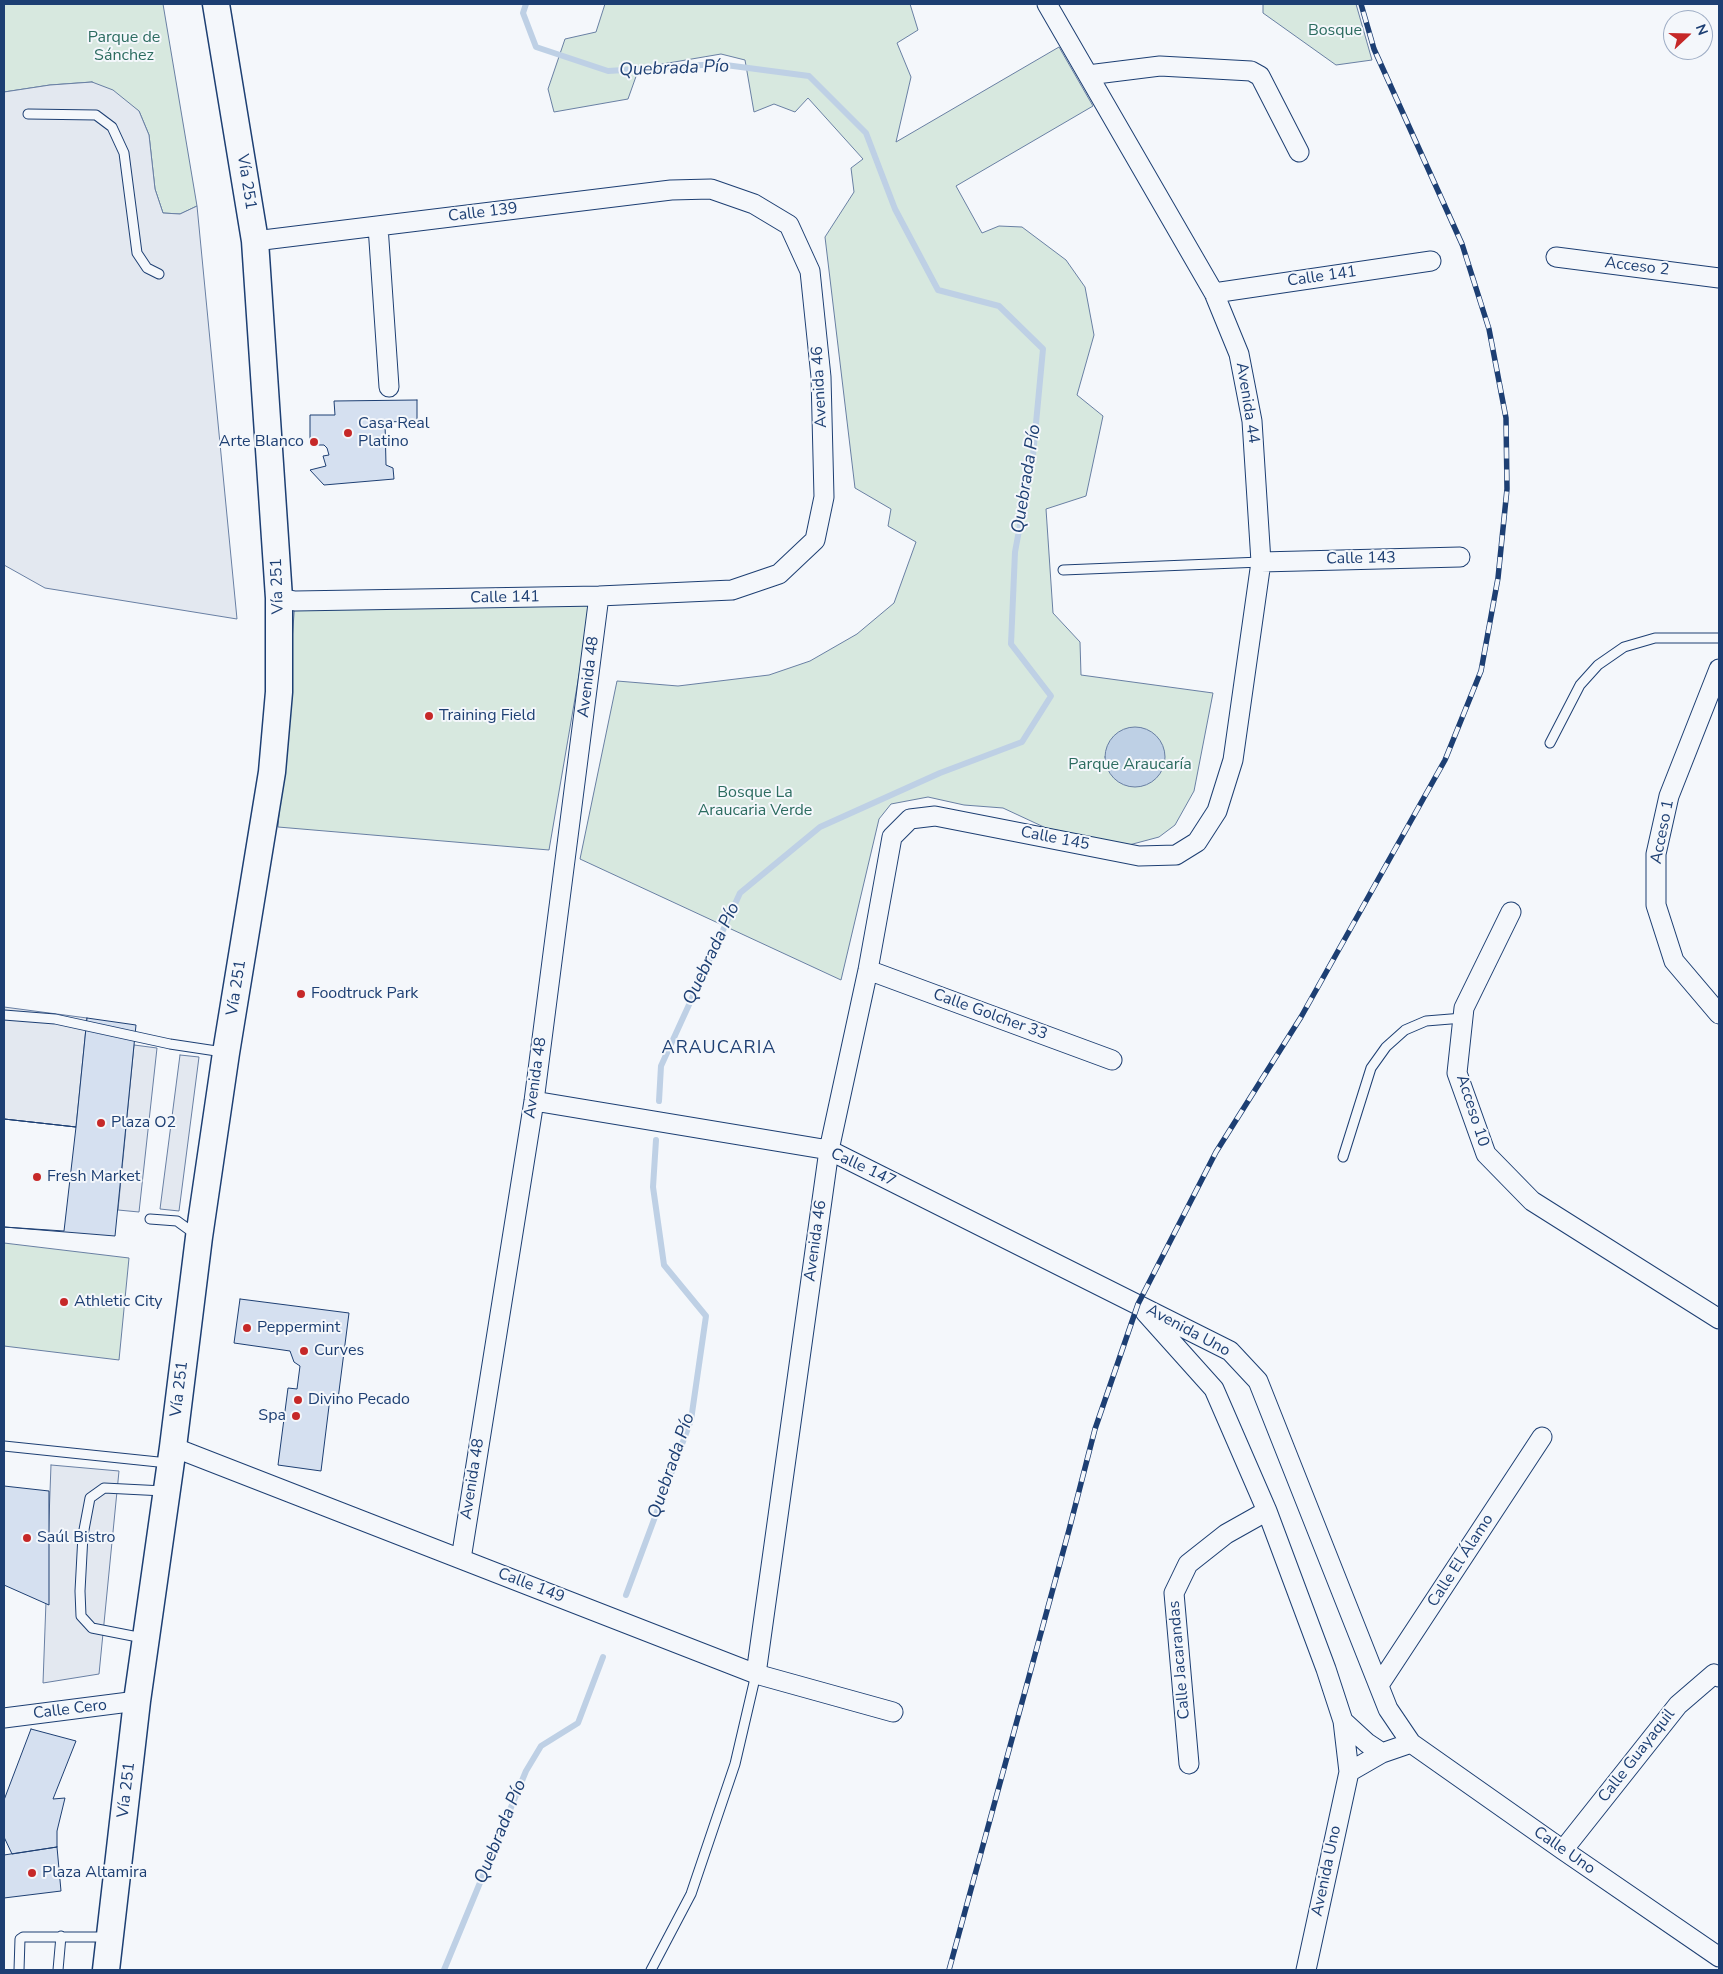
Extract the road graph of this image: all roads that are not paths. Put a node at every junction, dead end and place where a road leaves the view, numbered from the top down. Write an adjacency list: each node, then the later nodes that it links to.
1 (216, 4): 8 (main road, Vía 251)
2 (1047, 4): 3 (street, Avenida 44)
3 (1088, 75): 5 (street); 13 (street, Avenida 44)
4 (28, 114): 11 (lane)
5 (1299, 152)
6 (711, 190): 7 (street, Calle 139); 18 (street, Avenida 46)
7 (378, 226): 8 (street, Calle 139); 14 (street)
8 (255, 241): 20 (main road, Vía 251)
9 (1556, 256): 12 (street, Acceso 2)
10 (1431, 262): 13 (street, Calle 141)
11 (159, 274)
12 (1719, 278)
13 (1214, 293): 16 (street, Avenida 44)
14 (389, 387)
15 (1460, 557): 16 (street, Calle 143)
16 (1261, 562): 17 (lane); 25 (street, Avenida 44)
17 (1063, 570)
18 (732, 590): 19 (street, Calle 141)
19 (599, 596): 20 (street, Calle 141); 33 (street, Avenida 48)
20 (279, 598): 31 (main road, Vía 251)
21 (1719, 638): 23 (lane)
22 (1719, 669): 28 (street, Acceso 1)
23 (1550, 744)
24 (910, 819): 25 (street, Calle 145); 27 (street, Avenida 46)
25 (1197, 842)
26 (1511, 912): 30 (street, Acceso 10)
27 (868, 970): 32 (street, Calle Golcher 33); 34 (street, Avenida 46)
28 (1719, 1014)
29 (4, 1016): 31 (lane)
30 (1463, 1018): 35 (lane); 39 (street, Acceso 10)
31 (226, 1053): 37 (main road, Vía 251)
32 (1112, 1060)
33 (534, 1101): 34 (street, Calle 147); 45 (street, Avenida 48)
34 (829, 1150): 38 (street, Calle 147); 47 (street, Avenida 46)
35 (1343, 1157)
36 (150, 1219): 37 (lane)
37 (199, 1237): 42 (main road, Vía 251)
38 (1138, 1304): 44 (street, Avenida Uno); 49 (street, Avenida Uno)
39 (1719, 1318)
40 (1542, 1437): 49 (street, Calle El Álamo)
41 (4, 1446): 42 (lane)
42 (172, 1456): 43 (main road, Vía 251); 45 (street, Calle 149)
43 (167, 1492): 46 (main road, Vía 251); 46 (lane)
44 (1267, 1511): 54 (street, Avenida Uno); 57 (street, Calle Jacarandas)
45 (461, 1559): 47 (street, Calle 149)
46 (146, 1639): 50 (main road, Vía 251)
47 (756, 1674): 52 (street, Calle 149); 66 (lane)
48 (1719, 1677): 59 (street, Calle Guayaquil)
49 (1379, 1685): 51 (street, Avenida Uno)
50 (137, 1701): 53 (street, Calle Cero); 61 (main road, Vía 251)
51 (1388, 1709): 55 (street, Avenida Uno); 56 (street)
52 (893, 1712)
53 (4, 1718)
54 (1344, 1721): 56 (street); 58 (street, Avenida Uno)
55 (1411, 1743): 56 (street); 59 (street, Calle Uno)
56 (1385, 1752): 58 (street)
57 (1188, 1764)
58 (1349, 1772): 67 (street, Avenida Uno)
59 (1563, 1850): 62 (street, Calle Uno)
60 (61, 1936): 61 (lane); 63 (lane); 64 (lane)
61 (110, 1937): 65 (main road, Vía 251)
62 (1719, 1957)
63 (19, 1970)
64 (58, 1970)
65 (106, 1970)
66 (651, 1970)
67 (1306, 1970)

